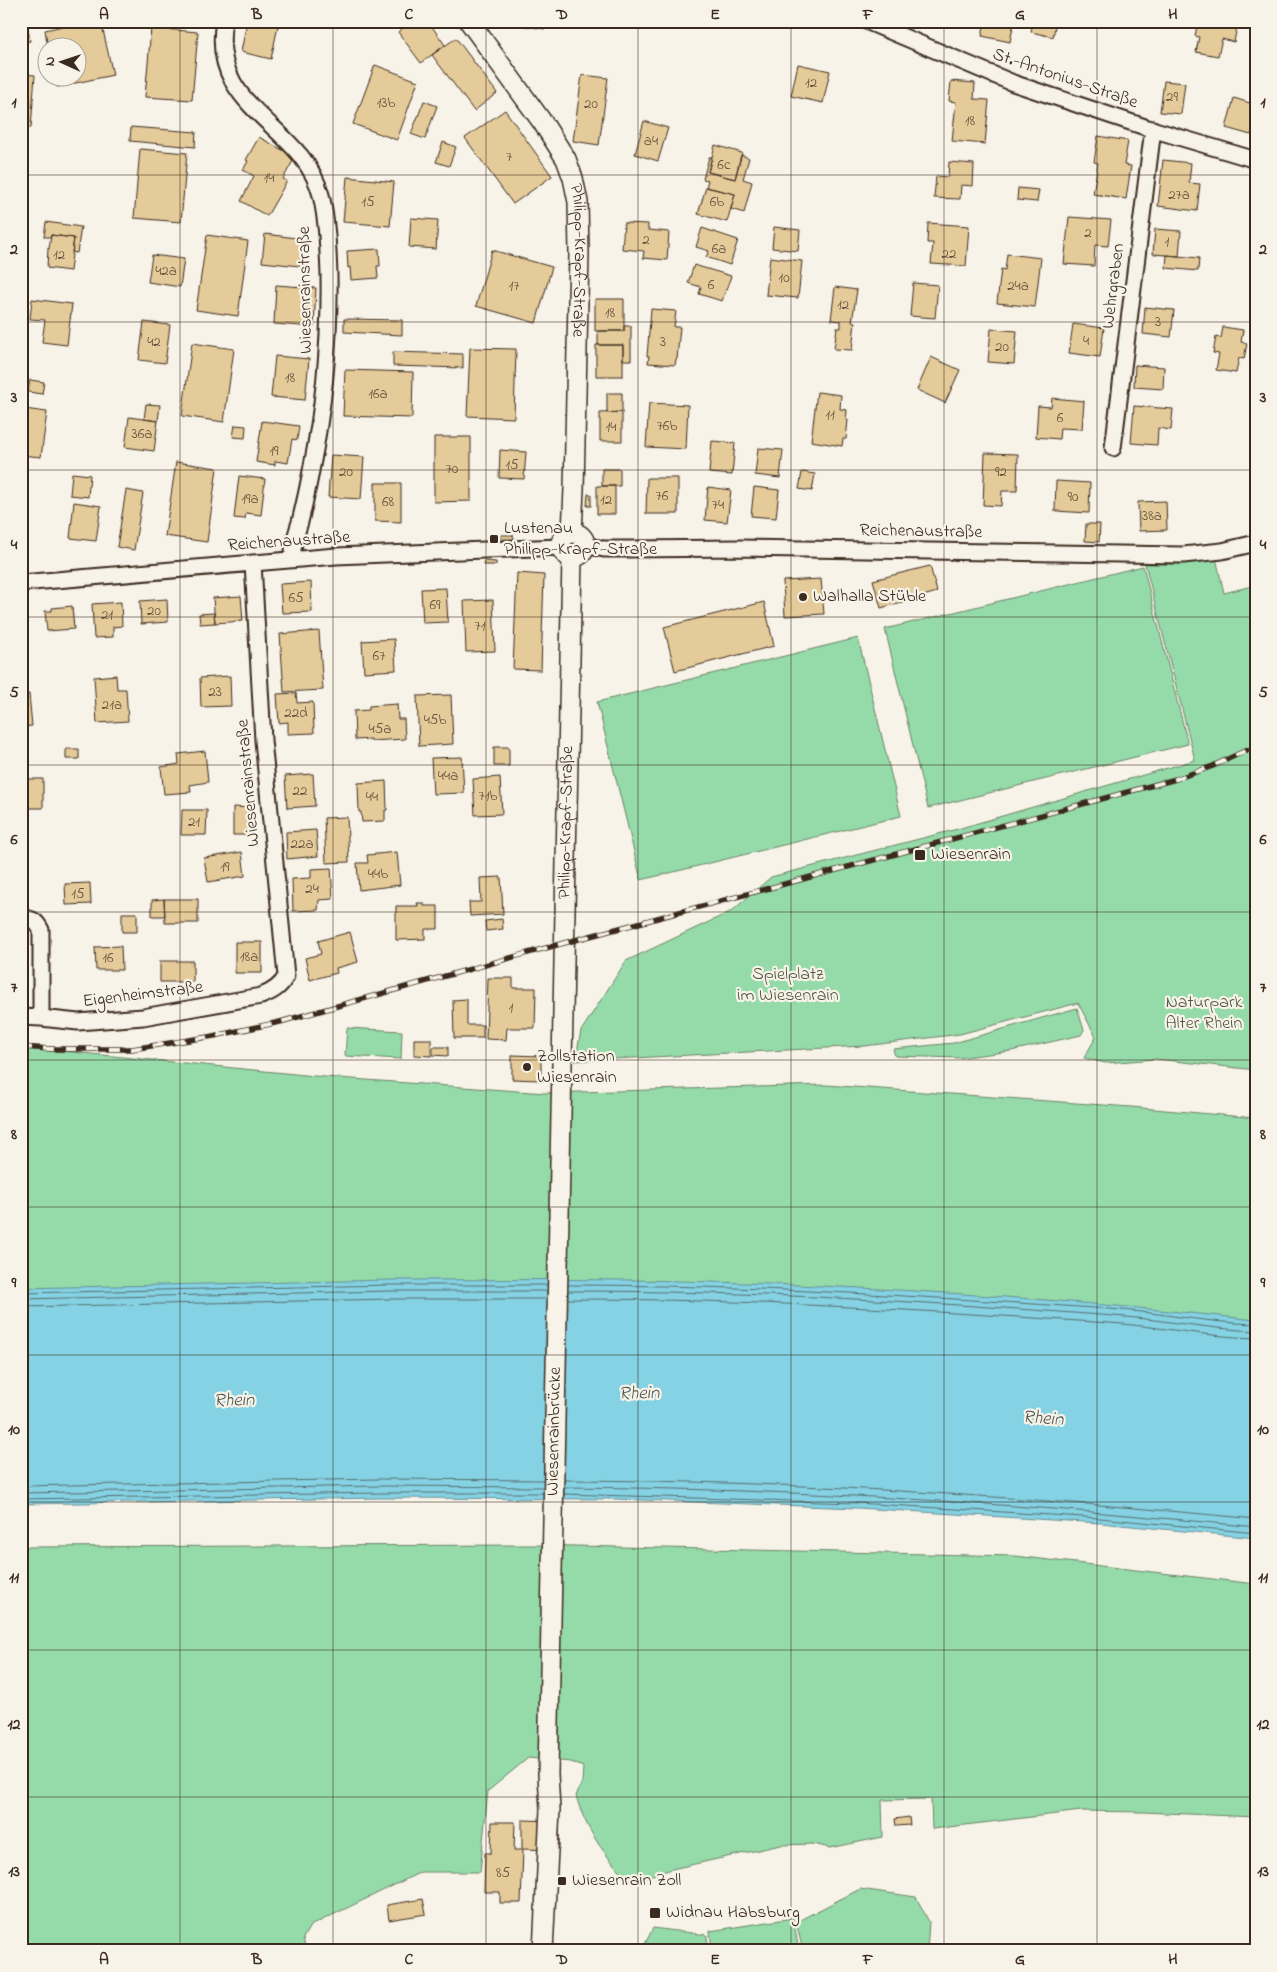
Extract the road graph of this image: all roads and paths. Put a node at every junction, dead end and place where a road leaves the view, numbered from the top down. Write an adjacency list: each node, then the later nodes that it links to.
1 (224, 21): 9 (street, Wiesenrainstraße)
2 (469, 21): 8 (street, Philipp-Krapf-Straße)
3 (866, 21): 4 (street, St.-Antonius-Straße)
4 (1153, 129): 5 (street, St.-Antonius-Straße); 6 (street, Wehrgraben)
5 (1256, 160)
6 (1113, 448)
7 (1256, 543): 8 (street, Reichenaustraße)
8 (572, 546): 9 (street, Reichenaustraße); 16 (street, Philipp-Krapf-Straße)
9 (293, 559): 10 (street, Reichenaustraße)
10 (253, 563): 11 (street, Reichenaustraße); 13 (street, Wiesenrainstraße)
11 (21, 583)
12 (21, 917): 15 (street)
13 (271, 992): 15 (street, Eigenheimstraße)
14 (21, 1016): 15 (street, Eigenheimstraße)
15 (41, 1018)
16 (561, 1088): 17 (street, Wiesenrainbrücke)
17 (544, 1951)

